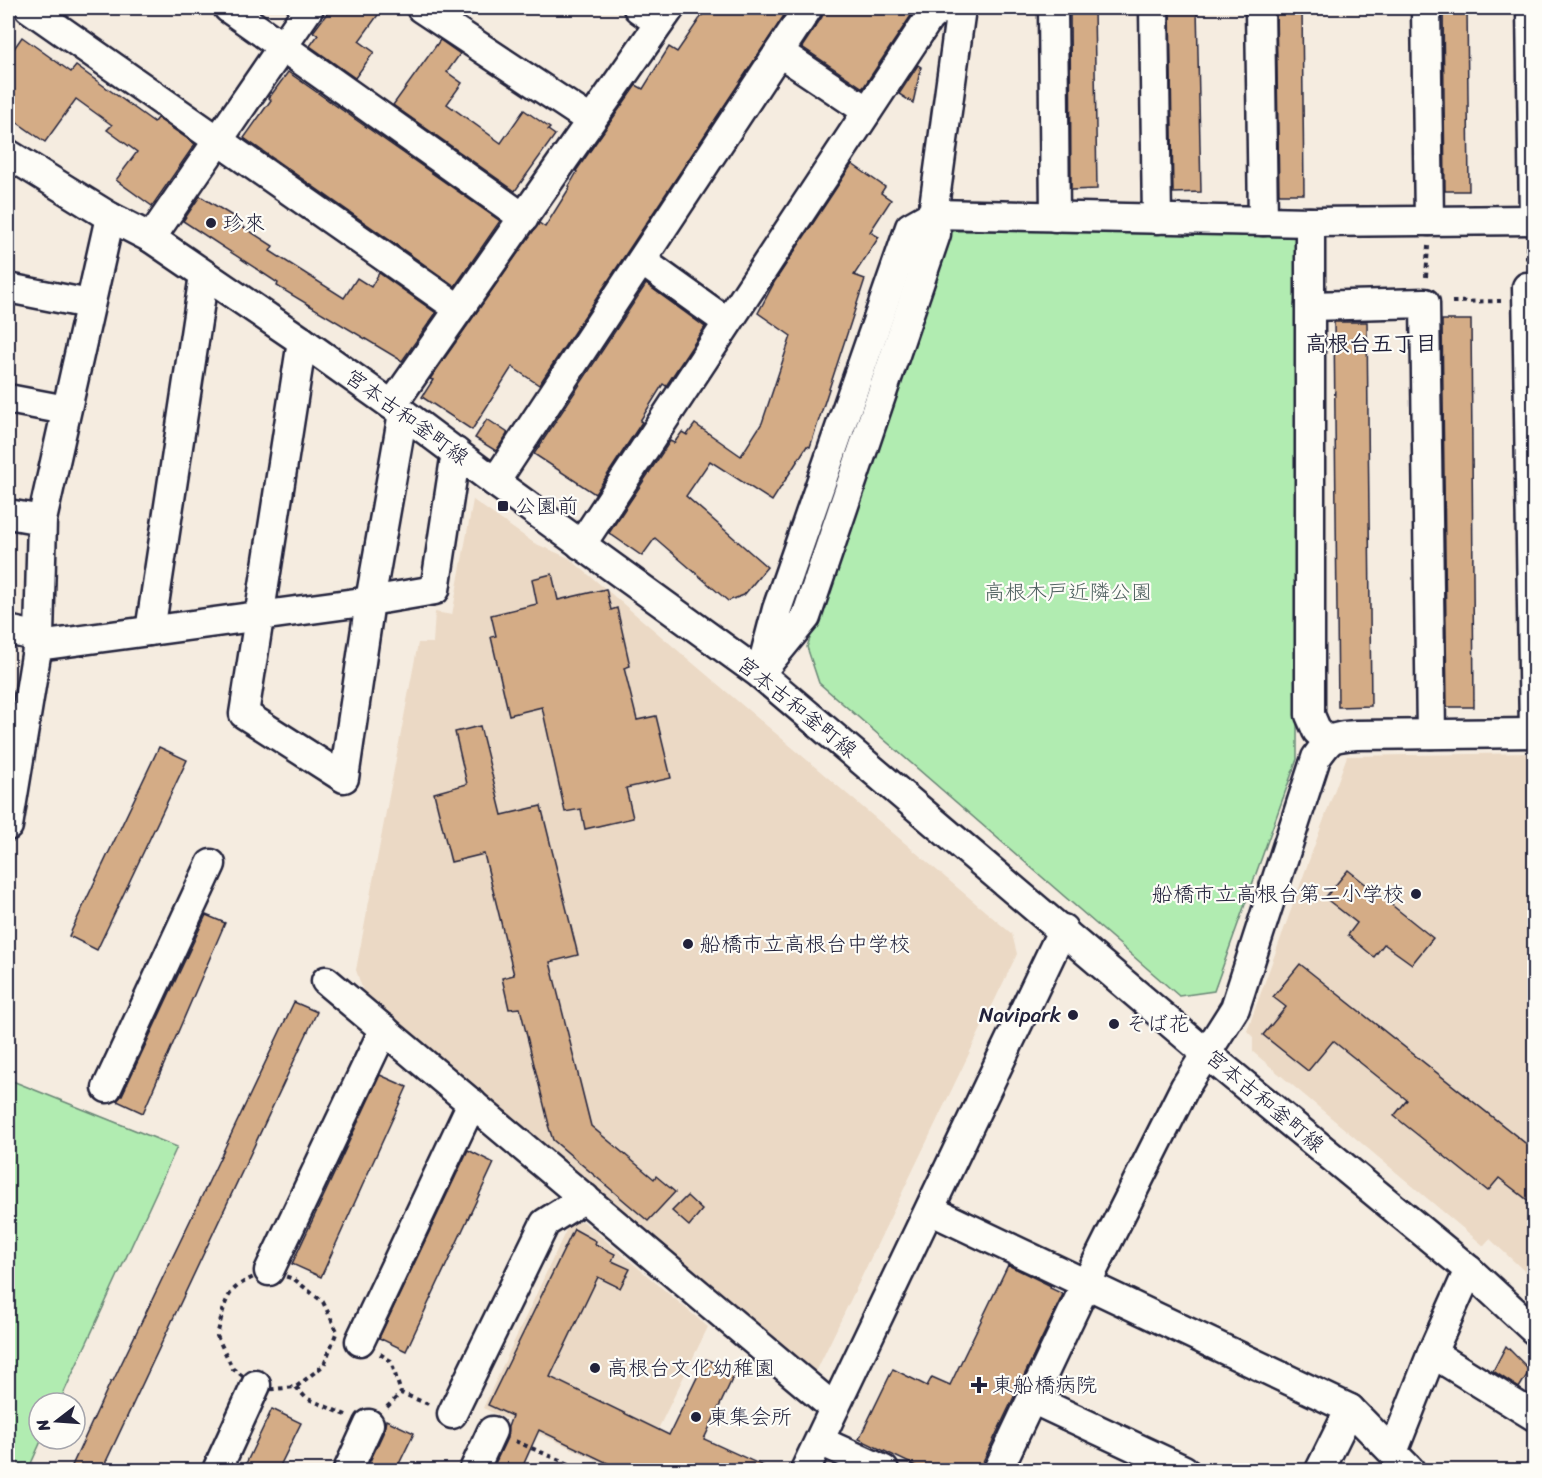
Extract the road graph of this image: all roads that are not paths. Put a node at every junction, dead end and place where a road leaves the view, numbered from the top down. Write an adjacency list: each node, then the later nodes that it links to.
1 (29, 8): 18 (street)
2 (228, 8): 14 (street)
3 (309, 8): 14 (street)
4 (421, 8): 17 (street)
5 (808, 8): 15 (street)
6 (941, 8): 16 (street)
7 (961, 8): 20 (street)
8 (1053, 8): 22 (street)
9 (1154, 8): 24 (street)
10 (1260, 8): 26 (street)
11 (1426, 8): 27 (street)
12 (1531, 8): 25 (street)
13 (656, 13): 17 (street)
14 (282, 45): 18 (street); 23 (street)
15 (779, 52): 16 (street); 30 (street)
16 (867, 111): 37 (street)
17 (590, 120): 23 (street)
18 (218, 139): 29 (street); 36 (street)
19 (8, 154): 21 (street, 宮本古和釜町線)
20 (933, 214): 22 (street); 52 (street)
21 (110, 217): 29 (street, 宮本古和釜町線); 34 (street)
22 (1055, 217): 24 (street)
23 (524, 218): 36 (street)
24 (1157, 219): 26 (street)
25 (1532, 220): 27 (street)
26 (1263, 221): 28 (street)
27 (1430, 221): 28 (street)
28 (1310, 222): 35 (street)
29 (151, 238): 31 (street, 宮本古和釜町線)
30 (642, 261): 37 (street); 43 (street)
31 (204, 275): 38 (street, 宮本古和釜町線); 50 (street)
32 (8, 288): 34 (street)
33 (1530, 291): 53 (street)
34 (89, 304): 41 (street)
35 (1310, 306): 54 (street); 55 (street)
36 (459, 309): 40 (street)
37 (727, 322): 46 (street)
38 (302, 341): 40 (street, 宮本古和釜町線); 48 (street)
39 (8, 399): 41 (street)
40 (398, 409): 42 (street, 宮本古和釜町線); 47 (street)
41 (66, 411): 45 (street)
42 (456, 452): 43 (street, 宮本古和釜町線); 47 (street)
43 (495, 482): 46 (street, 宮本古和釜町線)
44 (8, 514): 45 (street)
45 (42, 520): 51 (street)
46 (581, 545): 52 (street, 宮本古和釜町線)
47 (370, 601): 48 (street); 48 (street)
48 (260, 616): 50 (street)
49 (8, 630): 51 (street)
50 (150, 631): 51 (street)
51 (39, 641): 56 (street)
52 (760, 674): 59 (street, 宮本古和釜町線)
53 (1534, 733): 54 (street)
54 (1431, 734): 55 (street)
55 (1328, 741): 62 (street)
56 (12, 775): 57 (street)
57 (8, 826)
58 (211, 864): 63 (street)
59 (1063, 929): 62 (street, 宮本古和釜町線); 66 (street)
60 (326, 981): 61 (street)
61 (384, 1029): 64 (street); 68 (street)
62 (1207, 1054): 67 (street, 宮本古和釜町線); 69 (street)
63 (107, 1088)
64 (472, 1103): 65 (street); 71 (street)
65 (585, 1198): 75 (street); 77 (street)
66 (930, 1210): 69 (street); 75 (street)
67 (1469, 1270): 70 (street, 宮本古和釜町線); 72 (street)
68 (269, 1271)
69 (1086, 1284): 74 (street); 76 (street)
70 (1534, 1330)
71 (360, 1341)
72 (1432, 1353): 78 (street); 82 (street)
73 (256, 1385): 83 (street)
74 (1032, 1399): 88 (street); 89 (street)
75 (834, 1408): 81 (street)
76 (1350, 1409): 82 (street); 90 (street)
77 (452, 1414)
78 (1534, 1416)
79 (369, 1424): 84 (street)
80 (492, 1431): 85 (street)
81 (820, 1441): 86 (street); 87 (street)
82 (1402, 1461)
83 (217, 1470)
84 (348, 1470)
85 (474, 1470)
86 (805, 1470)
87 (884, 1470)
88 (998, 1470)
89 (1184, 1470)
90 (1320, 1470)

